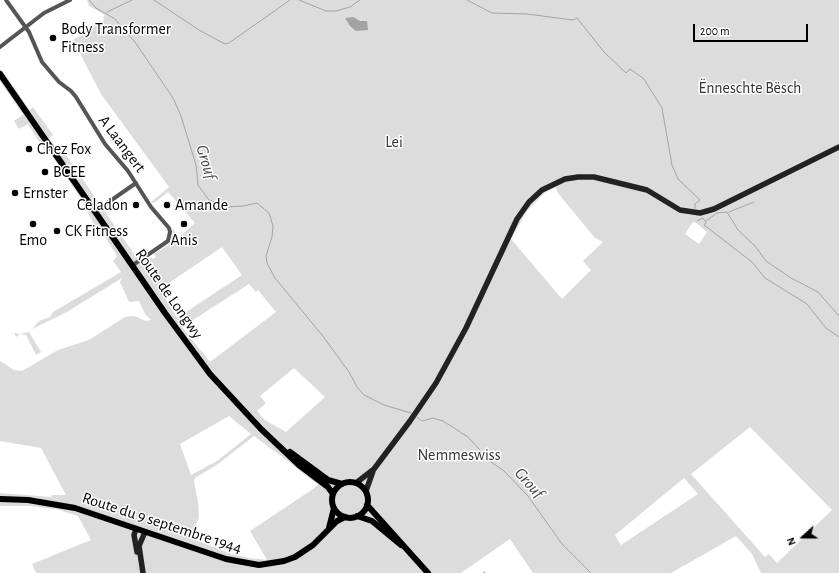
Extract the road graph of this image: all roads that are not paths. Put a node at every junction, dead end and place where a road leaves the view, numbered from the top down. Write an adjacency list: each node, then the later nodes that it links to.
1 (6, 0): 3 (street, A Laangert)
2 (70, 0): 3 (street)
3 (26, 28): 4 (street); 7 (street, A Laangert)
4 (0, 48)
5 (0, 74): 8 (main road, Route de Longwy)
6 (839, 147): 11 (main road)
7 (136, 183): 8 (street); 9 (street, A Laangert)
8 (93, 208): 9 (main road, Route de Longwy)
9 (133, 265): 10 (main road, Route de Longwy)
10 (274, 441): 13 (main road, Route de Longwy); 15 (main road, Route de Longwy)
11 (374, 469): 12 (main road); 14 (main road)
12 (356, 483): 13 (main road); 14 (main road)
13 (342, 484): 15 (main road)
14 (366, 491): 17 (main road)
15 (333, 494): 18 (main road)
16 (0, 499): 21 (main road, Route du 9 septembre 1944)
17 (367, 505): 19 (main road); 24 (main road)
18 (334, 508): 20 (main road); 22 (main road)
19 (357, 516): 20 (main road); 24 (main road)
20 (345, 517): 22 (main road, Route du 9 septembre 1944)
21 (136, 529): 23 (main road, Route du 9 septembre 1944); 25 (main road)
22 (328, 529): 23 (main road, Route du 9 septembre 1944)
23 (144, 532): 25 (main road)
24 (403, 546): 27 (main road)
25 (142, 566): 26 (main road)
26 (143, 573)
27 (428, 573)

